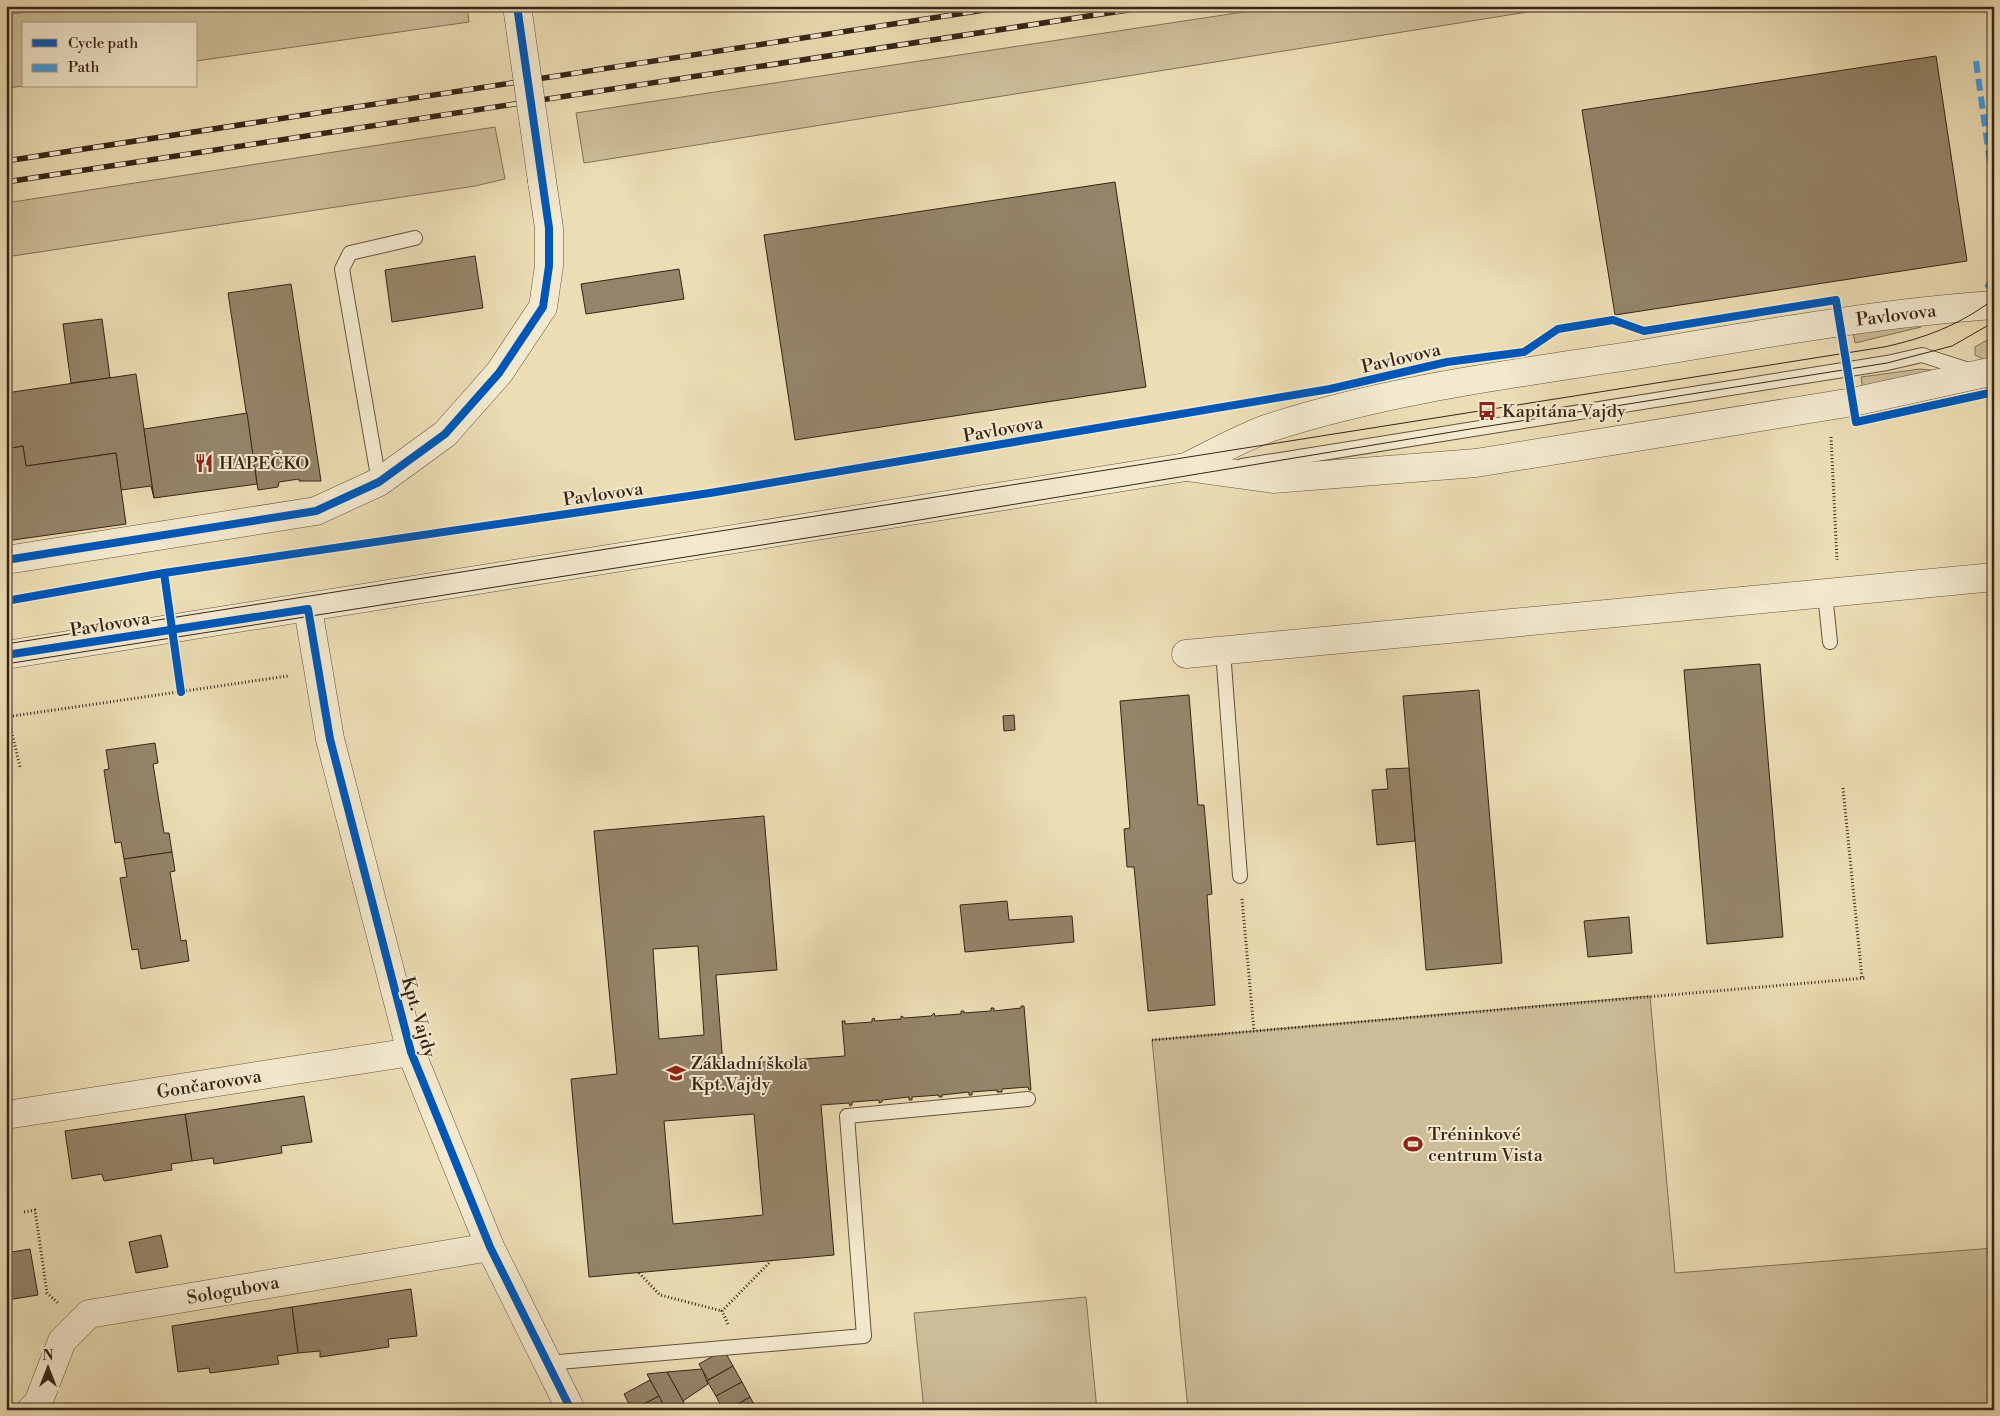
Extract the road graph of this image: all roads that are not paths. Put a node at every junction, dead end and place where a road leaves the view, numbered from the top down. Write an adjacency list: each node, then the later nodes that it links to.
1 (517, 6): 6 (street, bridge)
2 (415, 238): 6 (lane)
3 (1994, 305): 5 (street, Pavlovova)
4 (1987, 372): 5 (street, Pavlovova)
5 (1186, 467): 10 (street, Pavlovova)
6 (379, 482): 7 (street)
7 (6, 560)
8 (1994, 577): 9 (street)
9 (1832, 593): 11 (lane); 12 (street)
10 (308, 608): 14 (street, Pavlovova); 16 (street, Kpt. Vajdy)
11 (1830, 642)
12 (1223, 651): 13 (street); 15 (lane)
13 (1186, 654)
14 (6, 655)
15 (1240, 876)
16 (411, 1052): 18 (street, Gončarovova); 19 (street, Kpt. Vajdy)
17 (1028, 1099): 20 (lane)
18 (6, 1115)
19 (490, 1246): 20 (street, Kpt. Vajdy); 21 (street, Sologubova)
20 (548, 1363): 22 (street, Kpt. Vajdy)
21 (31, 1410)
22 (571, 1410)

